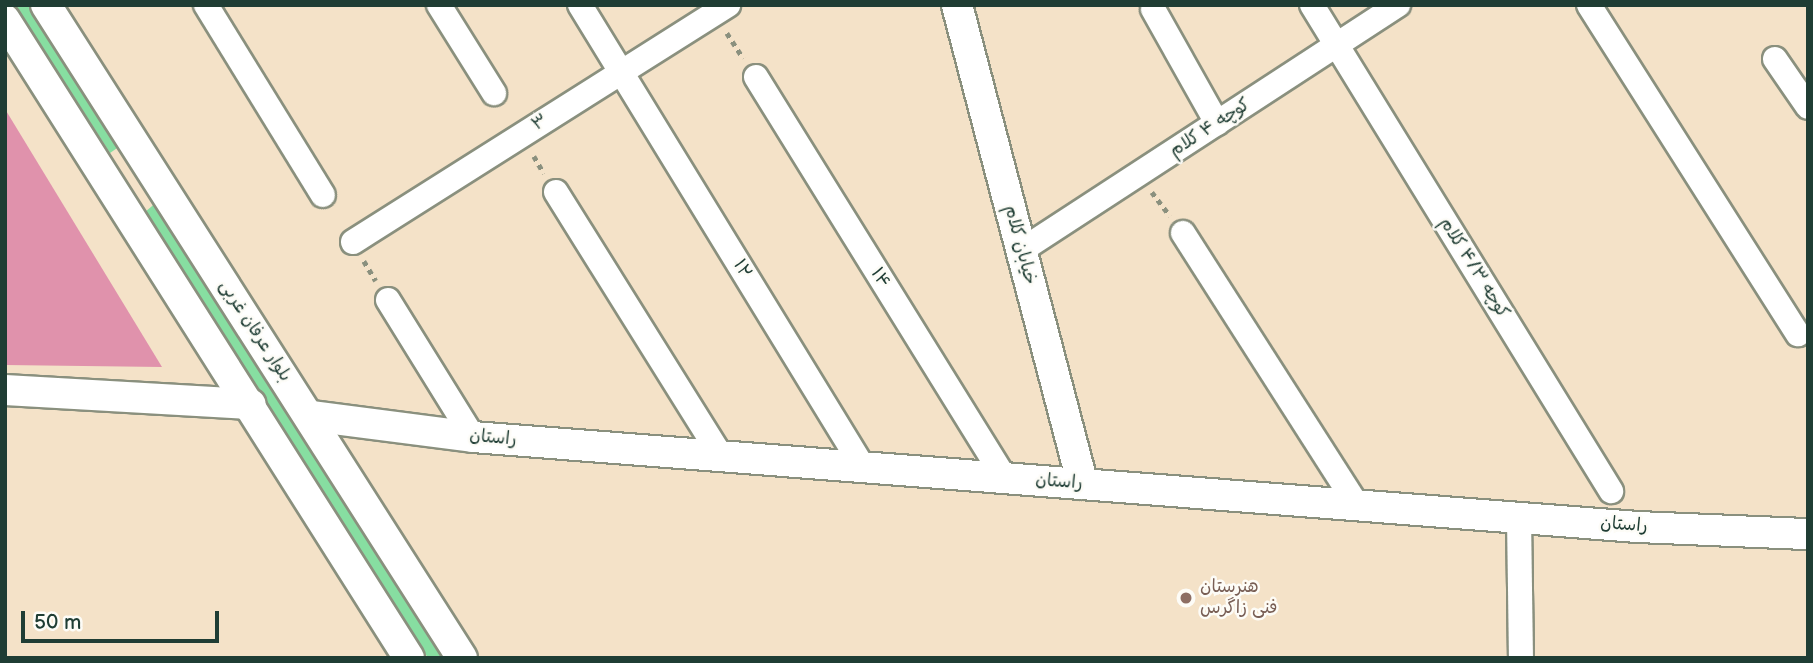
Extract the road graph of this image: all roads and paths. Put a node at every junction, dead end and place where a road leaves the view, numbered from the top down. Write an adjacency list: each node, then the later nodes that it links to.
1 (46, 5): 29 (street, بلوار عرفان غربی)
2 (206, 5): 21 (street)
3 (439, 5): 16 (street)
4 (580, 5): 14 (street, ۱۲)
5 (957, 5): 24 (street, خیابان کلام)
6 (1312, 5): 12 (street, کوچه ۴/۳ کلام)
7 (1398, 5): 12 (street, کوچه ۴ کلام)
8 (1589, 5): 26 (street)
9 (1153, 9): 18 (street)
10 (721, 10): 14 (street, ۳); 15 (path)
11 (6, 23): 28 (street)
12 (1337, 45): 18 (street, کوچه ۴ کلام); 35 (street, کوچه ۴/۳ کلام)
13 (1775, 59): 17 (street)
14 (622, 72): 23 (street, ۳); 32 (street, ۱۲)
15 (756, 77): 33 (street, ۱۴)
16 (494, 93)
17 (1808, 107)
18 (1217, 123): 19 (street, کوچه ۴ کلام)
19 (1138, 175): 22 (path); 24 (street, کوچه ۴ کلام)
20 (556, 192): 31 (street)
21 (323, 195)
22 (1184, 233): 36 (street)
23 (353, 242)
24 (1021, 250): 34 (street, خیابان کلام)
25 (388, 300): 30 (street)
26 (1798, 334)
27 (5, 390): 28 (street)
28 (251, 404): 39 (street)
29 (311, 416): 30 (street, راستان); 40 (street, بلوار عرفان غربی)
30 (473, 437): 31 (street, راستان)
31 (721, 456): 32 (street, راستان)
32 (863, 467): 33 (street, راستان)
33 (1005, 478): 34 (street, راستان)
34 (1083, 484): 36 (street, راستان)
35 (1611, 491)
36 (1357, 505): 37 (street, راستان)
37 (1519, 517): 38 (street, راستان); 41 (street)
38 (1808, 534)
39 (410, 658)
40 (462, 658)
41 (1521, 658)

